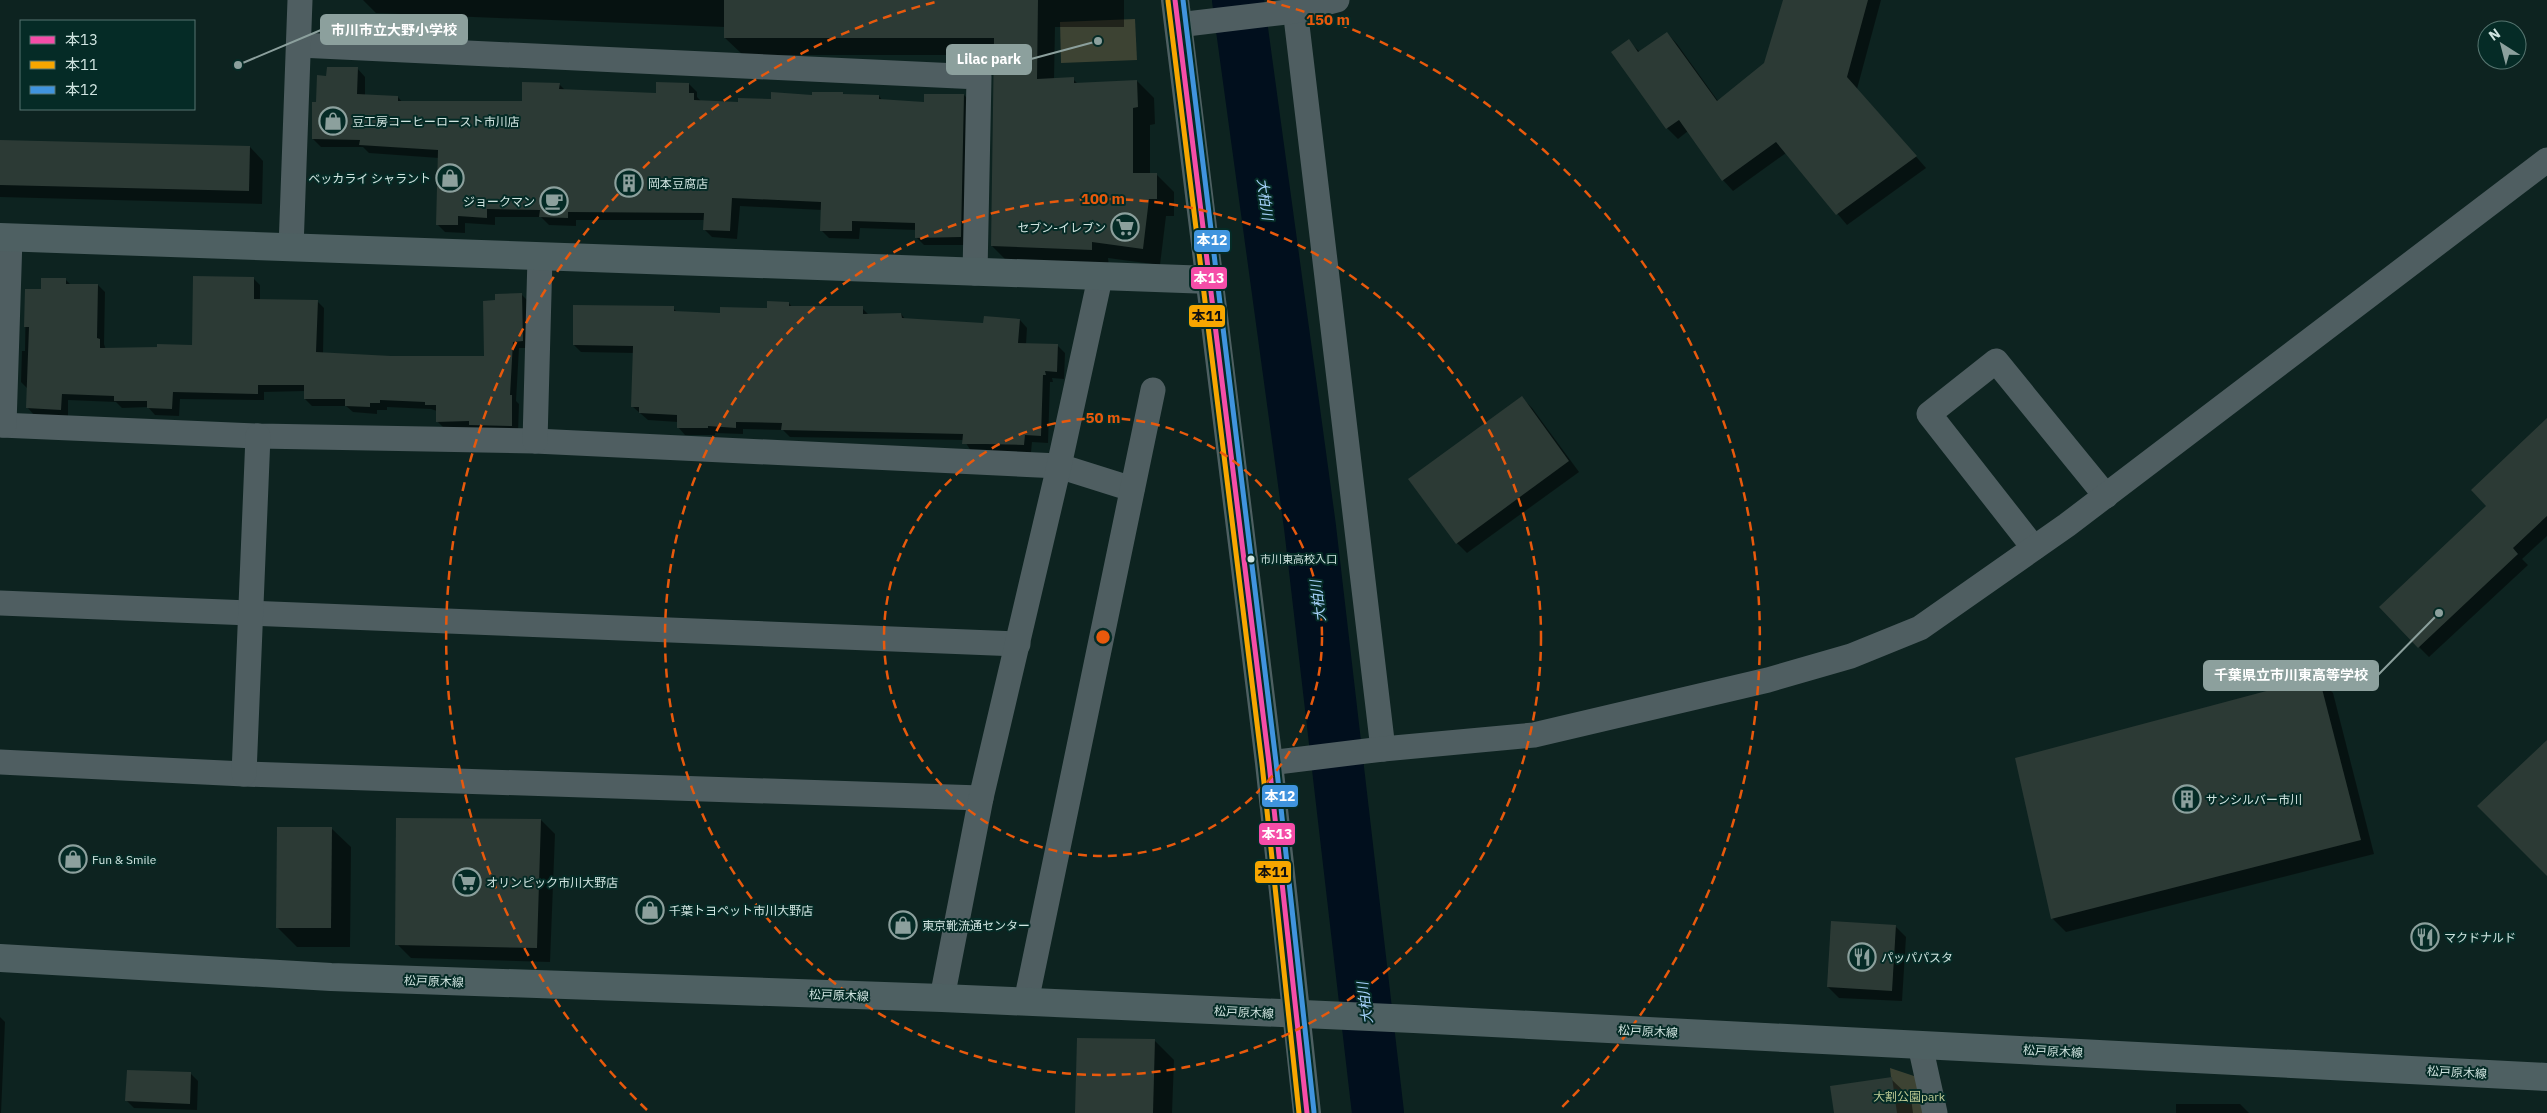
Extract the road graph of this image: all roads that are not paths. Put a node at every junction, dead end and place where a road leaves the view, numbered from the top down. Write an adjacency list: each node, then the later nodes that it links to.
1 (300, 0): 5 (street)
2 (1337, 0): 3 (street)
3 (1294, 6): 4 (street); 24 (street)
4 (1176, 12): 12 (main road)
5 (299, 45): 8 (street); 10 (street)
6 (2547, 160): 19 (street)
7 (5, 237): 8 (main road); 14 (street)
8 (292, 248): 9 (main road)
9 (540, 257): 10 (main road); 16 (street)
10 (975, 273): 11 (main road)
11 (1100, 278): 12 (main road); 17 (street)
12 (1211, 280): 26 (main road)
13 (1153, 390): 18 (street)
14 (2, 425): 15 (street)
15 (258, 436): 16 (street); 22 (street)
16 (535, 441): 17 (street)
17 (1059, 466): 18 (street); 23 (street)
18 (1132, 489): 31 (street)
19 (2106, 496): 20 (street); 20 (street)
20 (2034, 548): 24 (street)
21 (0, 604): 22 (street)
22 (250, 614): 23 (street); 27 (street)
23 (1018, 644): 28 (street)
24 (1383, 749): 26 (street)
25 (0, 762): 27 (street)
26 (1269, 763): 32 (main road)
27 (244, 774): 28 (street)
28 (981, 798): 30 (street)
29 (0, 958): 30 (main road, 松戸原木線)
30 (942, 998): 31 (main road, 松戸原木線)
31 (1026, 1002): 32 (main road, 松戸原木線)
32 (1296, 1014): 33 (main road, 松戸原木線); 35 (main road)
33 (1920, 1045): 34 (main road, 松戸原木線); 36 (street)
34 (2547, 1077)
35 (1306, 1113)
36 (1935, 1113)

